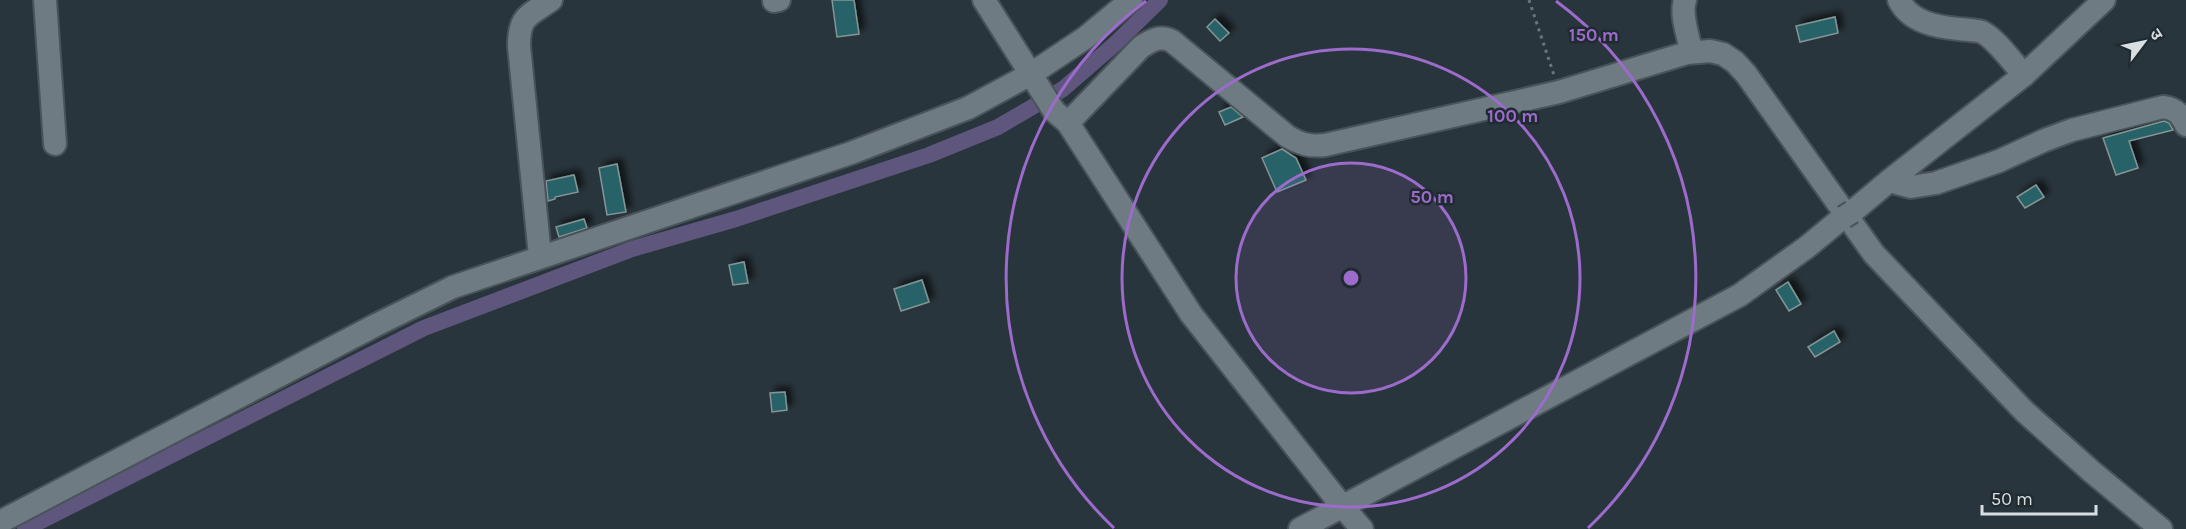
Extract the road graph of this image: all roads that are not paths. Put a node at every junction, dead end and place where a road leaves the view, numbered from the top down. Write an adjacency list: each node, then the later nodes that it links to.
1 (45, 0): 13 (street)
2 (551, 0): 16 (street)
3 (984, 0): 10 (street)
4 (1131, 0): 10 (street)
5 (1685, 0): 8 (street)
6 (1899, 0): 9 (street)
7 (2104, 0): 9 (street)
8 (1692, 46): 11 (street); 15 (street)
9 (2024, 75): 14 (street)
10 (1036, 82): 11 (street); 16 (street)
11 (1061, 117): 17 (street)
12 (2186, 125): 14 (street)
13 (55, 144)
14 (1889, 180): 15 (street)
15 (1848, 214): 17 (street); 21 (street)
16 (540, 256): 18 (street)
17 (1342, 506): 19 (street); 20 (street)
18 (0, 522)
19 (1300, 529)
20 (1362, 529)
21 (2162, 529)

